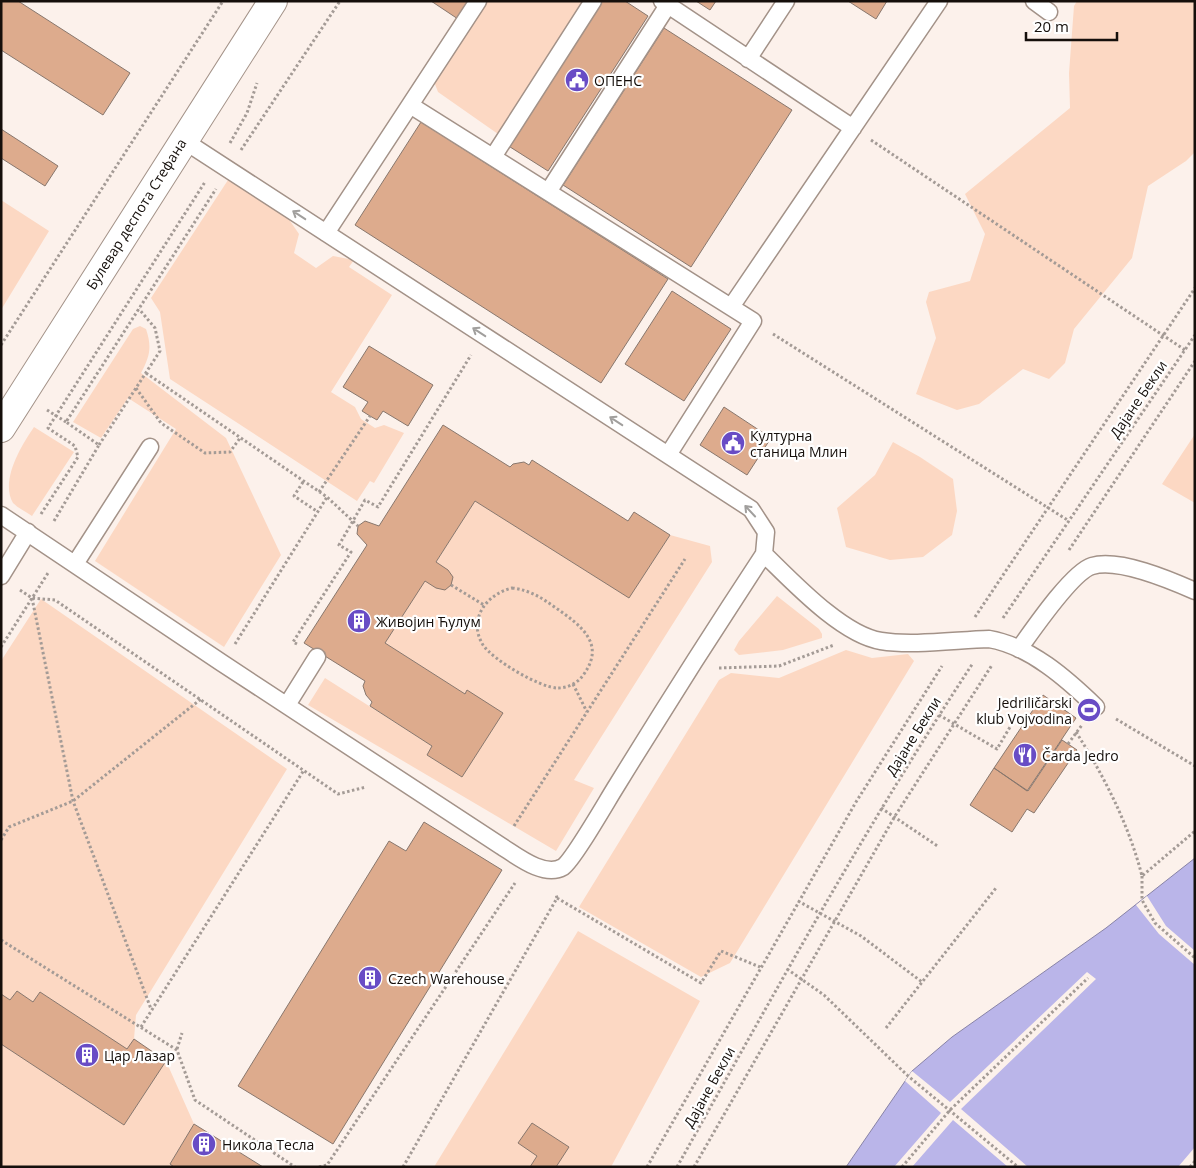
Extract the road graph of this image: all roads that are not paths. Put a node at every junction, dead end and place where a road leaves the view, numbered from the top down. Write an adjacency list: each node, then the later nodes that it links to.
1 (273, 1): 12 (street, Булевар деспота Стефана)
2 (478, 1): 10 (lane)
3 (593, 1): 13 (lane)
4 (786, 1): 9 (lane)
5 (939, 1): 11 (lane)
6 (1034, 1): 8 (lane)
7 (665, 3): 9 (lane); 14 (lane)
8 (1049, 12)
9 (748, 58): 11 (lane)
10 (410, 105): 13 (lane); 15 (lane)
11 (853, 128): 16 (lane)
12 (183, 140): 15 (lane, one-way to 12); 17 (street, Булевар деспота Стефана)
13 (493, 157): 14 (lane)
14 (548, 192): 16 (lane)
15 (326, 233): 19 (lane, one-way to 15)
16 (731, 307): 19 (lane)
17 (1, 428)
18 (150, 447): 23 (lane)
19 (668, 455): 22 (lane, one-way to 19)
20 (1, 515): 21 (lane)
21 (28, 532): 23 (lane); 24 (lane)
22 (764, 554): 26 (lane); 28 (lane)
23 (75, 564): 28 (lane)
24 (1, 576)
25 (1195, 591): 26 (lane)
26 (1013, 646): 29 (lane)
27 (317, 657): 28 (lane)
28 (287, 705)
29 (1096, 707)

